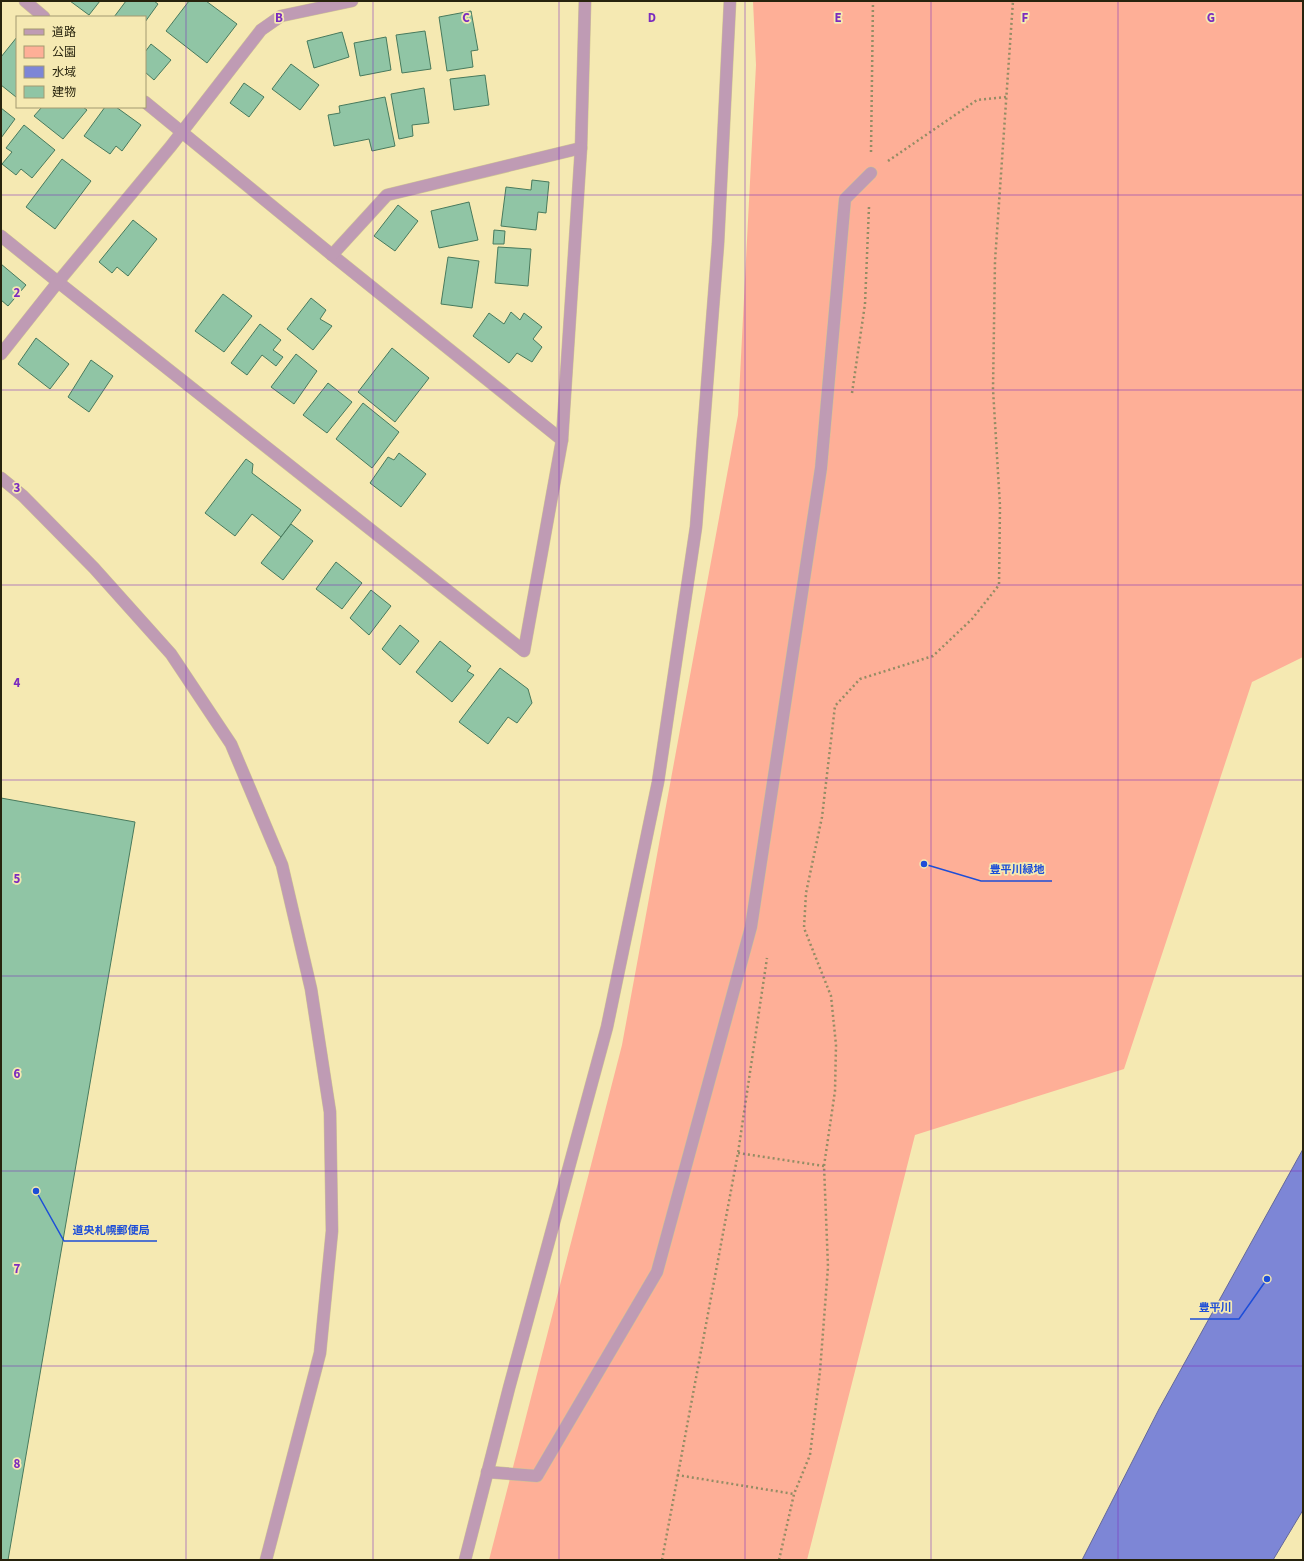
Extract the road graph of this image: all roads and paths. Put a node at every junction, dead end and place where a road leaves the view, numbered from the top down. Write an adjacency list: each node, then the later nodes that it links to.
1 (352, 1): 9 (street)
2 (585, 1): 10 (street)
3 (730, 1): 20 (street)
4 (1014, 1): 7 (path)
5 (33, 3): 6 (street)
6 (43, 16)
7 (1007, 97): 11 (path); 19 (path)
8 (146, 103): 9 (street)
9 (181, 132): 13 (street); 14 (street)
10 (581, 148): 13 (street); 16 (street)
11 (871, 173): 20 (street)
12 (1, 236): 14 (street)
13 (332, 255): 16 (street)
14 (58, 282): 15 (street); 16 (street)
15 (1, 354)
16 (562, 440)
17 (1, 478): 23 (street)
18 (738, 1153): 19 (path)
19 (824, 1166): 22 (path)
20 (487, 1472): 24 (street)
21 (677, 1475): 22 (path)
22 (794, 1494): 25 (path)
23 (266, 1560)
24 (465, 1560)
25 (779, 1560)

